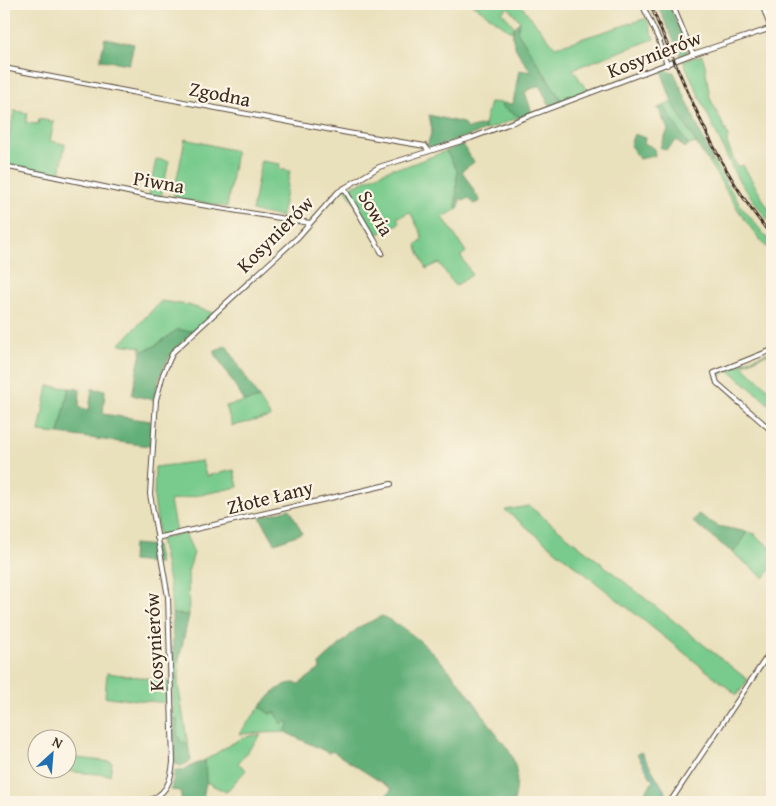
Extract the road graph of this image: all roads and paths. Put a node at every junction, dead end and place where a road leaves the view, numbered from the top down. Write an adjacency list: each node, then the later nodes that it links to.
1 (642, 4): 6 (street)
2 (672, 4): 5 (street)
3 (762, 4): 4 (street)
4 (771, 28): 5 (street, Kosynierów)
5 (693, 54): 6 (street, Kosynierów)
6 (667, 65): 8 (street, Kosynierów)
7 (4, 68): 8 (street, Zgodna)
8 (428, 150): 10 (street, Kosynierów)
9 (4, 166): 11 (street, Piwna)
10 (344, 188): 11 (street, Kosynierów); 12 (street, Sowia)
11 (310, 223): 16 (street, Kosynierów)
12 (382, 253)
13 (772, 350): 14 (street)
14 (772, 431)
15 (391, 484): 16 (street, Złote Łany)
16 (157, 538): 18 (street, Kosynierów)
17 (772, 650): 19 (street)
18 (145, 802)
19 (670, 802)

